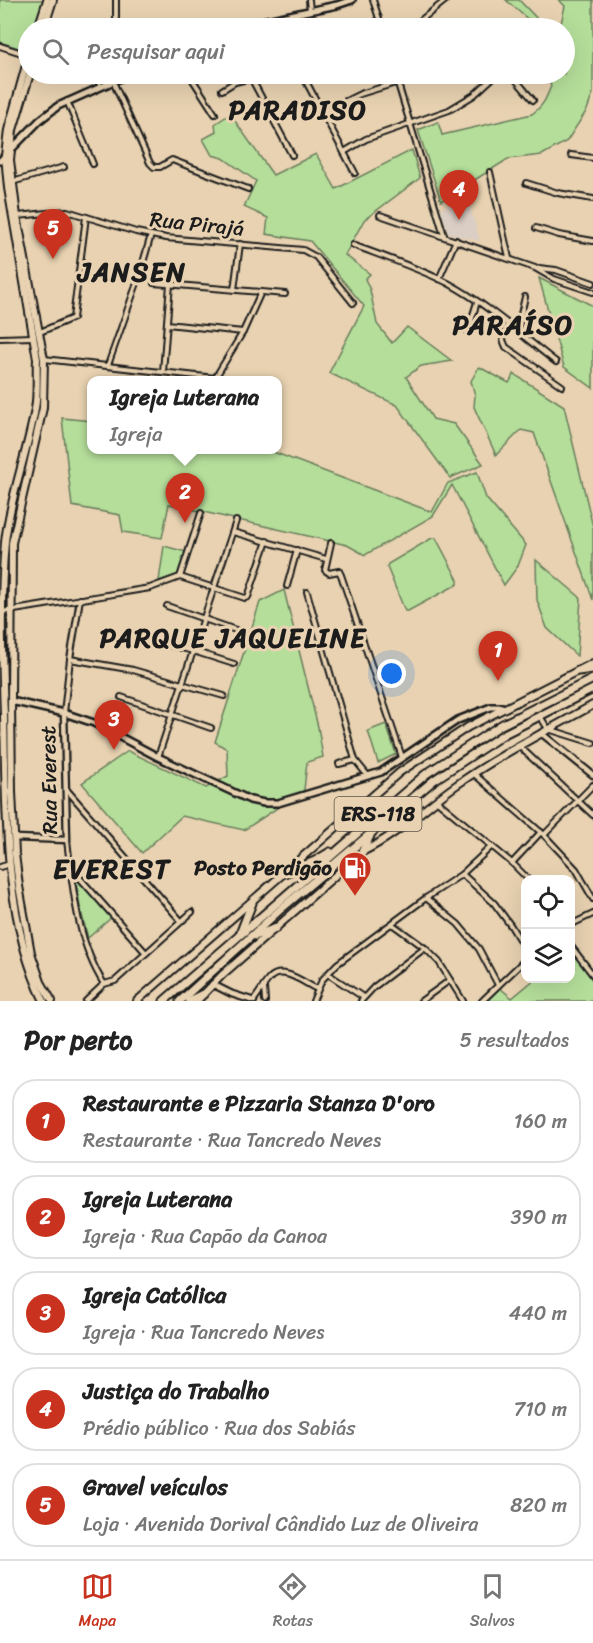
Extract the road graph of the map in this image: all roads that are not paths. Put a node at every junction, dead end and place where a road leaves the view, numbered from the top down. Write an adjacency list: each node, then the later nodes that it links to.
1 (47, 0): 9 (main road)
2 (53, 0): 10 (main road)
3 (116, 0): 11 (street)
4 (309, 0): 8 (street)
5 (352, 0): 8 (main road)
6 (373, 0): 13 (street)
7 (446, 0): 14 (street)
8 (310, 11): 12 (main road)
9 (41, 18)
10 (47, 18)
11 (116, 18)
12 (276, 18)
13 (379, 18)
14 (424, 18)
15 (0, 46): 16 (street)
16 (18, 52)
17 (20, 84): 40 (main road)
18 (27, 84): 40 (main road)
19 (100, 84): 30 (street)
20 (108, 84): 30 (main road)
21 (115, 84): 49 (street)
22 (196, 84): 35 (street)
23 (232, 84): 31 (street)
24 (255, 84): 38 (street)
25 (308, 84): 34 (street)
26 (392, 84): 34 (street)
27 (399, 84): 36 (street)
28 (487, 84): 36 (street)
29 (519, 84): 32 (street)
30 (101, 87): 33 (main road)
31 (222, 90)
32 (533, 100)
33 (67, 101): 40 (main road); 42 (street)
34 (323, 112): 37 (street)
35 (215, 114)
36 (411, 125): 37 (street); 56 (street)
37 (344, 152): 45 (street)
38 (292, 155)
39 (571, 155): 41 (street)
40 (4, 156): 44 (main road); 47 (main road)
41 (593, 158)
42 (93, 164)
43 (64, 167): 47 (street)
44 (3, 169): 80 (main road)
45 (355, 172)
46 (490, 172): 61 (street)
47 (12, 182): 52 (main road)
48 (526, 183): 50 (street)
49 (248, 189)
50 (593, 199)
51 (380, 214): 56 (street)
52 (17, 216): 53 (street, Rua Pirajá); 78 (main road)
53 (86, 216): 55 (street, Rua Pirajá); 78 (street)
54 (536, 228): 58 (street)
55 (151, 235): 59 (street, Rua Pirajá); 84 (street)
56 (444, 236): 57 (street)
57 (456, 240): 61 (street); 63 (street)
58 (593, 241)
59 (240, 244): 67 (street); 73 (street, Rua Pirajá)
60 (354, 245): 63 (street)
61 (509, 258): 62 (street)
62 (535, 268): 65 (street); 69 (street)
63 (439, 279): 72 (street)
64 (154, 283): 66 (street)
65 (593, 283)
66 (170, 284): 67 (street); 74 (street)
67 (234, 290): 68 (street)
68 (261, 292): 70 (street); 79 (street)
69 (593, 292)
70 (285, 294)
71 (525, 297): 77 (street)
72 (477, 302): 75 (street); 76 (street)
73 (353, 303)
74 (167, 324): 79 (street); 85 (street)
75 (507, 324): 77 (street); 88 (street)
76 (468, 331)
77 (517, 331): 83 (street)
78 (40, 332): 82 (main road)
79 (243, 332): 87 (street)
80 (34, 337): 81 (street); 95 (main road)
81 (0, 338)
82 (44, 359): 84 (street); 103 (main road)
83 (556, 362)
84 (108, 365): 85 (street)
85 (163, 372): 86 (street)
86 (194, 376)
87 (219, 376)
88 (562, 386)
89 (201, 513): 97 (street)
90 (236, 521): 91 (street)
91 (233, 532): 92 (street); 99 (street)
92 (267, 541): 94 (street); 99 (street)
93 (331, 543): 96 (street)
94 (297, 550): 96 (street); 98 (street)
95 (2, 555): 104 (main road)
96 (326, 559): 135 (street)
97 (180, 577): 99 (street); 101 (street)
98 (287, 586)
99 (214, 587): 105 (street)
100 (307, 592): 136 (street)
101 (80, 599): 103 (street); 109 (street)
102 (167, 606): 105 (street)
103 (11, 610): 104 (street); 115 (main road)
104 (2, 612): 116 (main road)
105 (204, 619): 106 (street); 108 (street)
106 (247, 634)
107 (158, 642): 108 (street)
108 (193, 651): 111 (street); 117 (street)
109 (70, 659): 117 (street); 124 (street)
110 (593, 663): 113 (main road)
111 (234, 664)
112 (593, 669): 113 (highway)
113 (578, 672): 123 (main road)
114 (593, 679): 151 (highway, ERS-118)
115 (11, 682): 116 (street); 121 (main road)
116 (1, 683): 143 (main road)
117 (183, 683): 119 (street); 125 (street)
118 (593, 689): 126 (highway, ERS-118)
119 (224, 696)
120 (121, 697): 125 (street)
121 (11, 702): 124 (main road); 143 (main road)
122 (593, 705): 130 (main road)
123 (502, 708): 127 (main road); 128 (main road)
124 (64, 713): 134 (main road); 142 (street, Rua Everest)
125 (172, 715): 129 (street); 134 (street)
126 (540, 715): 130 (street); 147 (highway, ERS-118)
127 (461, 718): 128 (main road); 135 (main road)
128 (468, 727): 158 (main road)
129 (211, 728)
130 (548, 729): 131 (main road); 132 (street)
131 (541, 733): 133 (main road); 139 (street)
132 (593, 743)
133 (519, 746): 138 (main road); 145 (street)
134 (158, 757): 140 (main road)
135 (402, 757): 140 (main road)
136 (355, 760): 137 (street); 140 (street)
137 (339, 764)
138 (474, 774): 144 (main road); 148 (street)
139 (593, 775)
140 (368, 776)
141 (593, 785): 145 (street)
142 (67, 790): 150 (street, Rua Everest); 166 (street)
143 (6, 792): 149 (main road); 155 (main road)
144 (436, 800): 152 (street); 153 (main road)
145 (579, 801): 146 (street); 148 (street)
146 (593, 815)
147 (373, 831): 153 (highway); 171 (highway, ERS-118)
148 (543, 834): 154 (street); 162 (street)
149 (15, 838): 150 (street); 188 (main road)
150 (67, 840): 157 (street, Rua Everest)
151 (345, 843): 158 (highway); 170 (highway, ERS-118)
152 (492, 846): 154 (street); 159 (street)
153 (362, 852): 169 (main road)
154 (512, 863): 160 (street)
155 (10, 864): 156 (street); 187 (main road)
156 (0, 867)
157 (70, 868): 175 (street); 180 (street, Rua Everest)
158 (285, 873): 163 (main road)
159 (462, 874): 161 (street); 172 (street)
160 (524, 875)
161 (426, 898): 168 (street); 182 (street)
162 (593, 899)
163 (252, 903): 170 (highway); 190 (main road)
164 (192, 912): 166 (street)
165 (593, 914): 167 (street)
166 (181, 921): 175 (street)
167 (575, 923)
168 (392, 924): 173 (street); 177 (street)
169 (276, 928): 171 (highway); 181 (main road)
170 (240, 934): 191 (highway, ERS-118)
171 (250, 937): 192 (highway, ERS-118)
172 (521, 944)
173 (425, 948): 179 (street); 186 (street)
174 (575, 952): 178 (street)
175 (146, 953): 180 (street)
176 (521, 963): 182 (street)
177 (328, 974): 184 (street); 186 (street)
178 (593, 975)
179 (450, 980): 198 (street); 199 (street)
180 (104, 984): 189 (street)
181 (212, 984): 185 (main road); 195 (street)
182 (498, 985): 200 (street)
183 (264, 987): 184 (street); 195 (street); 196 (street)
184 (317, 989): 197 (street)
185 (203, 994): 193 (highway); 194 (main road)
186 (362, 999)
187 (44, 1001)
188 (52, 1001)
189 (86, 1001)
190 (137, 1001)
191 (164, 1001)
192 (180, 1001)
193 (189, 1001)
194 (197, 1001)
195 (254, 1001)
196 (265, 1001)
197 (313, 1001)
198 (421, 1001)
199 (463, 1001)
200 (482, 1001)

